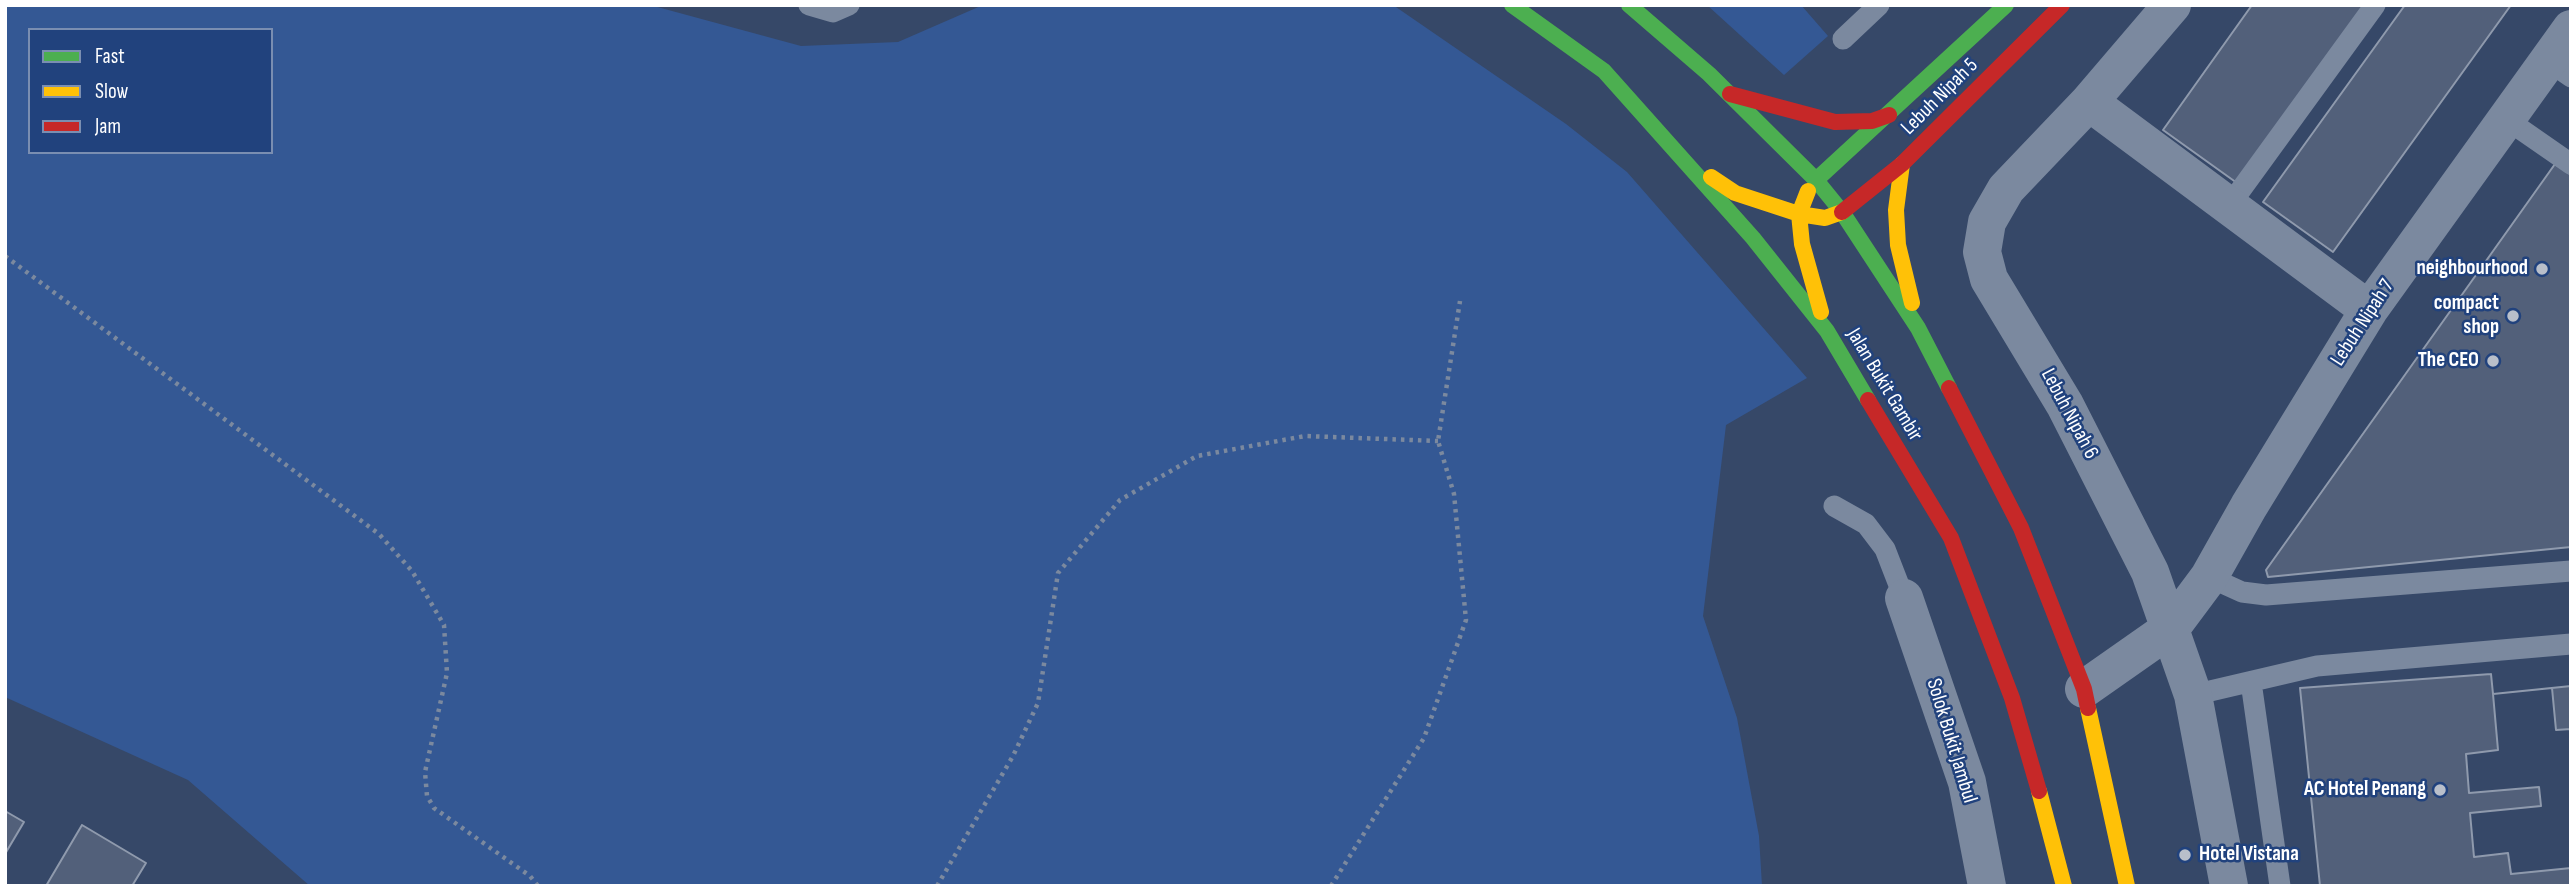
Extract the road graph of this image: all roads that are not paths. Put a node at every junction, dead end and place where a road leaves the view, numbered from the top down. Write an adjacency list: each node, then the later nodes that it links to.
1 (808, 5): 2 (lane)
2 (849, 5)
3 (1512, 5): 17 (main road, Jalan Bukit Gambir)
4 (1629, 5): 13 (main road)
5 (1880, 5): 11 (lane)
6 (2006, 5): 15 (main road, Lebuh Nipah 5)
7 (2062, 5): 18 (main road, Lebuh Nipah 5)
8 (2172, 5): 14 (street, Lebuh Nipah 6)
9 (2375, 5): 21 (lane)
10 (2571, 29): 12 (street, Lebuh Nipah 7)
11 (1843, 39)
12 (2559, 69): 16 (street, Lebuh Nipah 7)
13 (1728, 93): 15 (main road); 20 (main road)
14 (2089, 102): 21 (street); 31 (street, Lebuh Nipah 6)
15 (1889, 115): 20 (main road, Lebuh Nipah 5)
16 (2506, 119): 19 (lane); 24 (street, Lebuh Nipah 7)
17 (1685, 159): 23 (main road); 26 (main road, Jalan Bukit Gambir)
18 (1902, 164): 22 (main road, Lebuh Nipah 5); 25 (main road)
19 (2571, 164)
20 (1816, 180): 22 (main road); 23 (main road)
21 (2229, 206): 24 (street)
22 (1842, 212): 23 (main road); 25 (main road)
23 (1799, 214): 26 (main road)
24 (2369, 310): 29 (street, Lebuh Nipah 7)
25 (1918, 328): 34 (main road)
26 (1827, 331): 37 (main road, Jalan Bukit Gambir)
27 (1834, 506): 30 (lane)
28 (2571, 571): 29 (lane)
29 (2209, 577): 31 (street, Lebuh Nipah 7)
30 (1904, 598): 36 (street, Solok Bukit Jambul)
31 (2171, 628): 34 (street, Lebuh Nipah 7); 35 (street, Lebuh Nipah 6)
32 (2571, 644): 33 (lane)
33 (2251, 682): 35 (lane); 40 (lane)
34 (2084, 689): 38 (main road)
35 (2193, 695): 39 (street, Lebuh Nipah 6)
36 (1987, 886)
37 (2064, 886)
38 (2127, 886)
39 (2228, 886)
40 (2280, 886)

